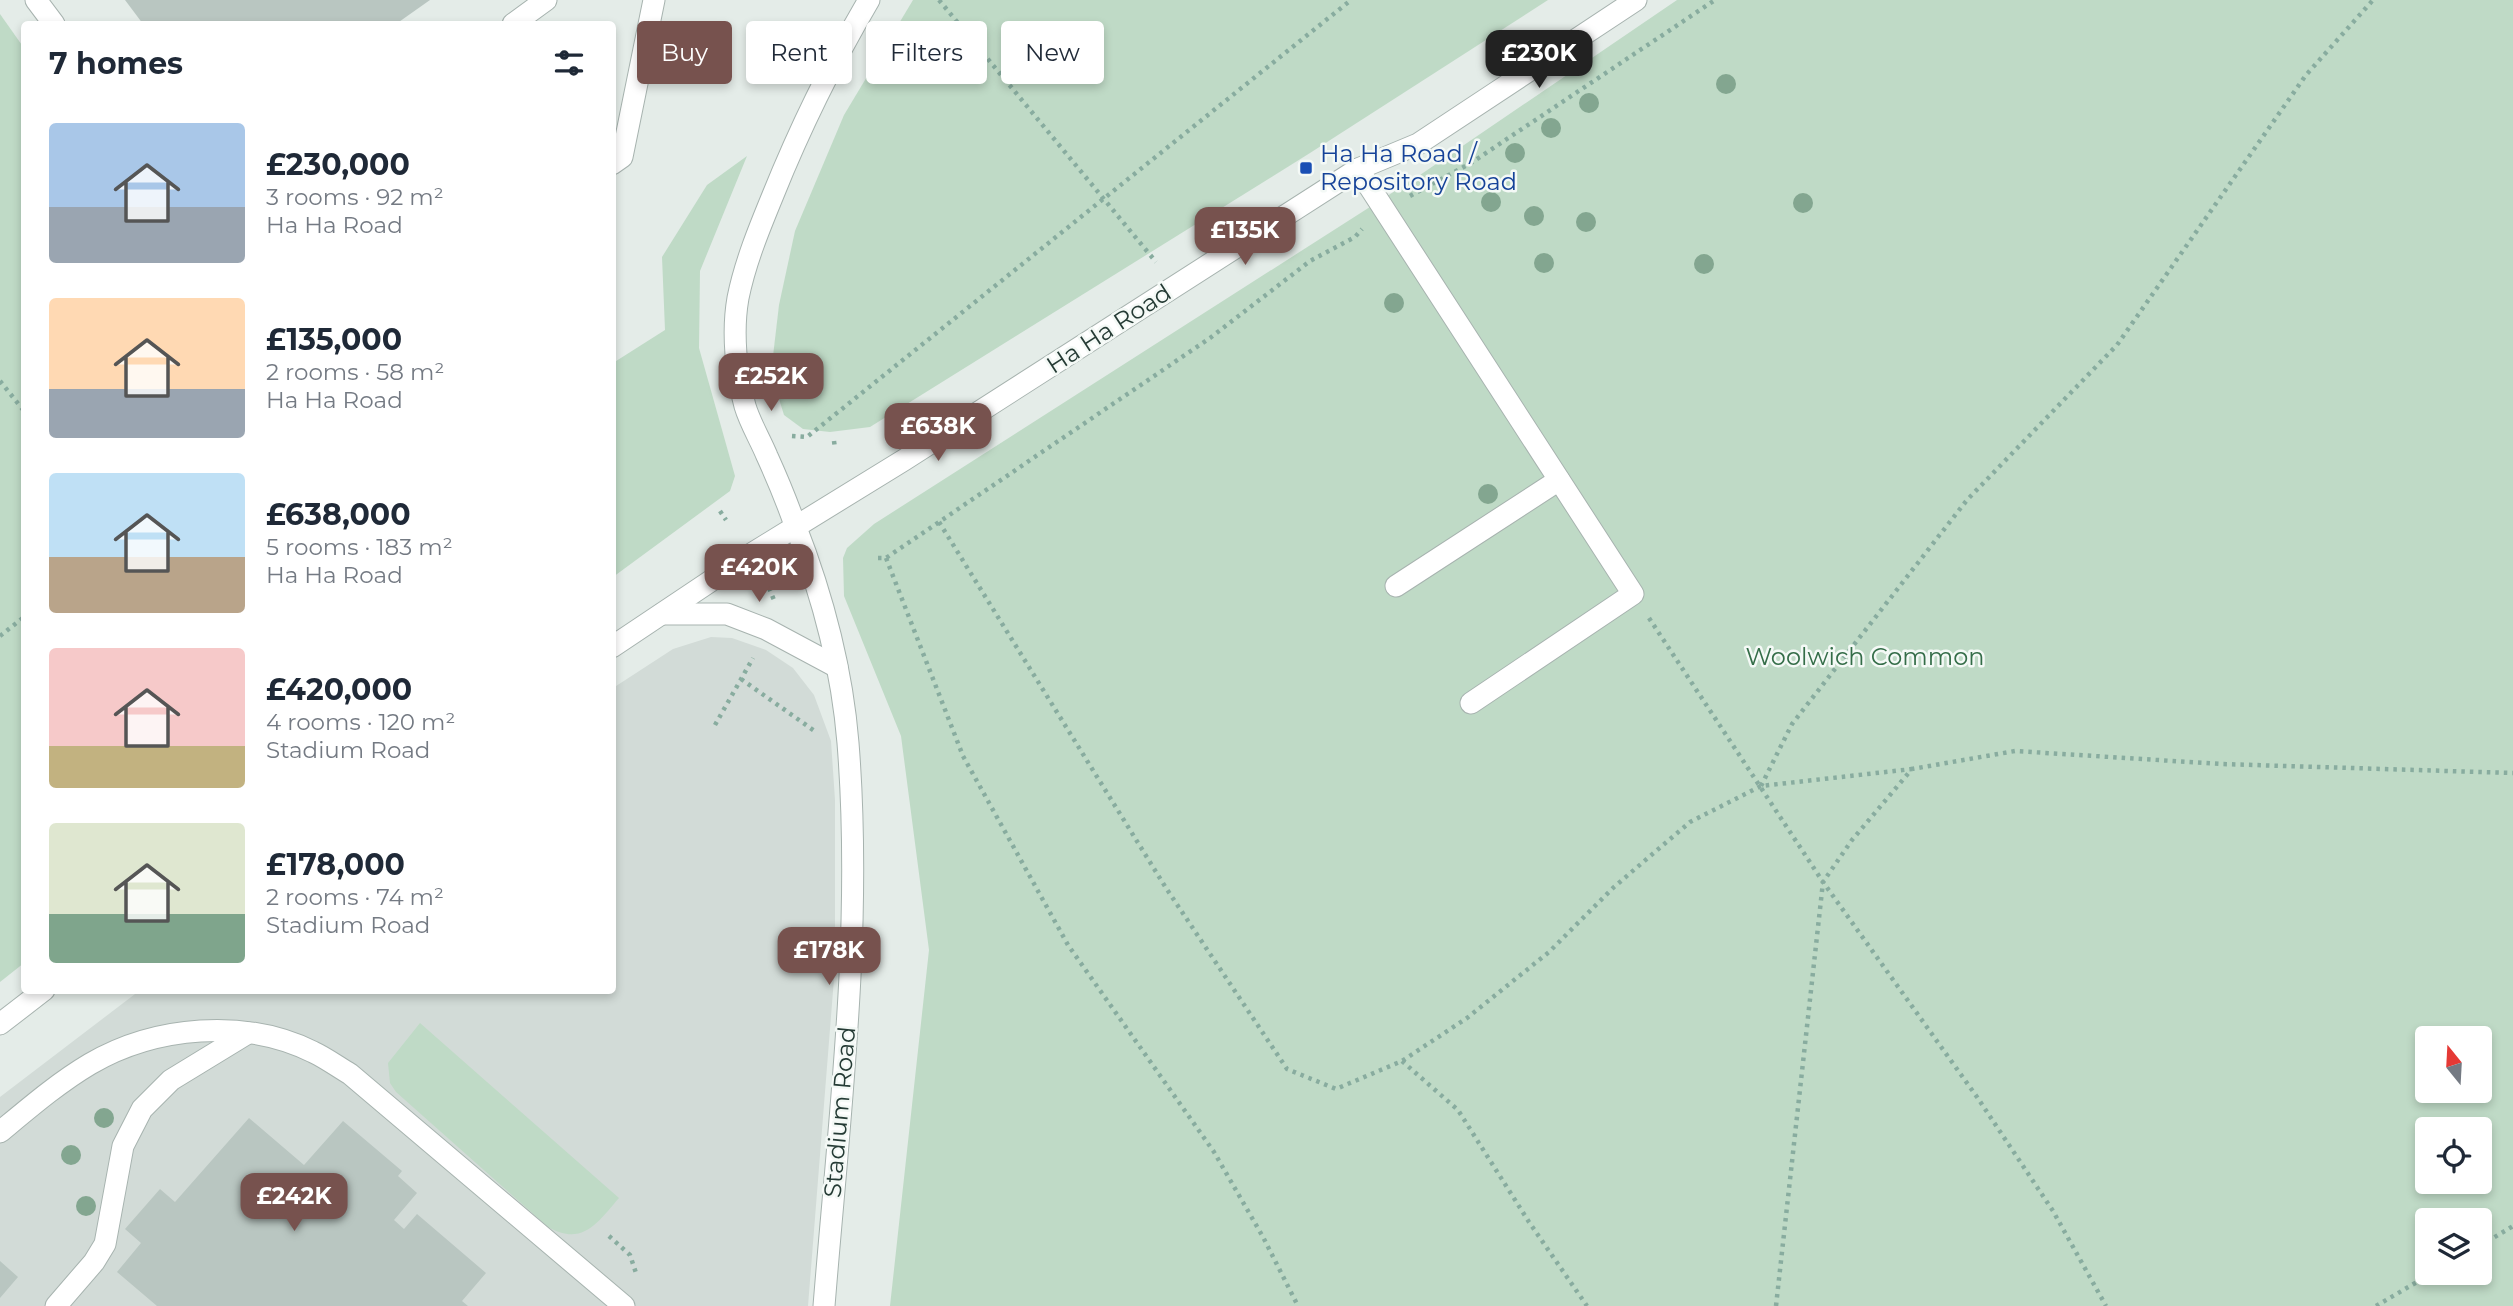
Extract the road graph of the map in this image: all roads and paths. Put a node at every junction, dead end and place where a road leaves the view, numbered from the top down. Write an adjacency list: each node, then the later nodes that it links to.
1 (36, 0): 10 (street)
2 (546, 0): 11 (street)
3 (654, 0): 12 (street)
4 (869, 0): 26 (street, Stadium Road)
5 (939, 0): 14 (path)
6 (1351, 0): 14 (path)
7 (1636, 0): 13 (street, Ha Ha Road)
8 (1715, 0): 15 (path)
9 (2373, 0): 43 (path)
10 (52, 21)
11 (517, 21)
12 (616, 161)
13 (1358, 169): 15 (street); 26 (street, Ha Ha Road)
14 (1104, 196): 16 (path); 19 (path)
15 (1387, 213): 22 (street); 25 (path)
16 (1156, 262)
17 (0, 381): 18 (path)
18 (21, 407)
19 (792, 436)
20 (834, 441): 21 (path)
21 (835, 448)
22 (1559, 480): 29 (street); 30 (street)
23 (720, 511): 24 (path)
24 (726, 520)
25 (940, 522): 28 (path); 48 (path)
26 (796, 526): 31 (street, Ha Ha Road); 36 (street, Stadium Road)
27 (878, 558): 28 (path)
28 (886, 558): 58 (path)
29 (1396, 586)
30 (1633, 594): 38 (street); 43 (path)
31 (662, 614): 34 (street, Ha Ha Road); 36 (street)
32 (21, 619): 33 (path)
33 (0, 636)
34 (616, 644)
35 (754, 656): 37 (path)
36 (837, 667): 57 (street, Stadium Road)
37 (741, 679): 39 (path); 40 (path)
38 (1472, 703)
39 (715, 725)
40 (825, 739)
41 (1912, 769): 42 (path); 43 (path); 44 (path)
42 (2513, 773)
43 (1761, 786): 44 (path); 48 (path)
44 (1823, 882): 60 (path); 61 (path)
45 (39, 994): 46 (street)
46 (0, 1024)
47 (248, 1032): 49 (street); 55 (street); 56 (street)
48 (1402, 1061): 59 (path)
49 (0, 1132)
50 (2513, 1226): 52 (path)
51 (609, 1236): 53 (path)
52 (2492, 1239)
53 (640, 1278)
54 (2415, 1283): 62 (path)
55 (55, 1306)
56 (624, 1306)
57 (824, 1306)
58 (1298, 1306)
59 (1587, 1306)
60 (1776, 1306)
61 (2106, 1306)
62 (2376, 1306)

